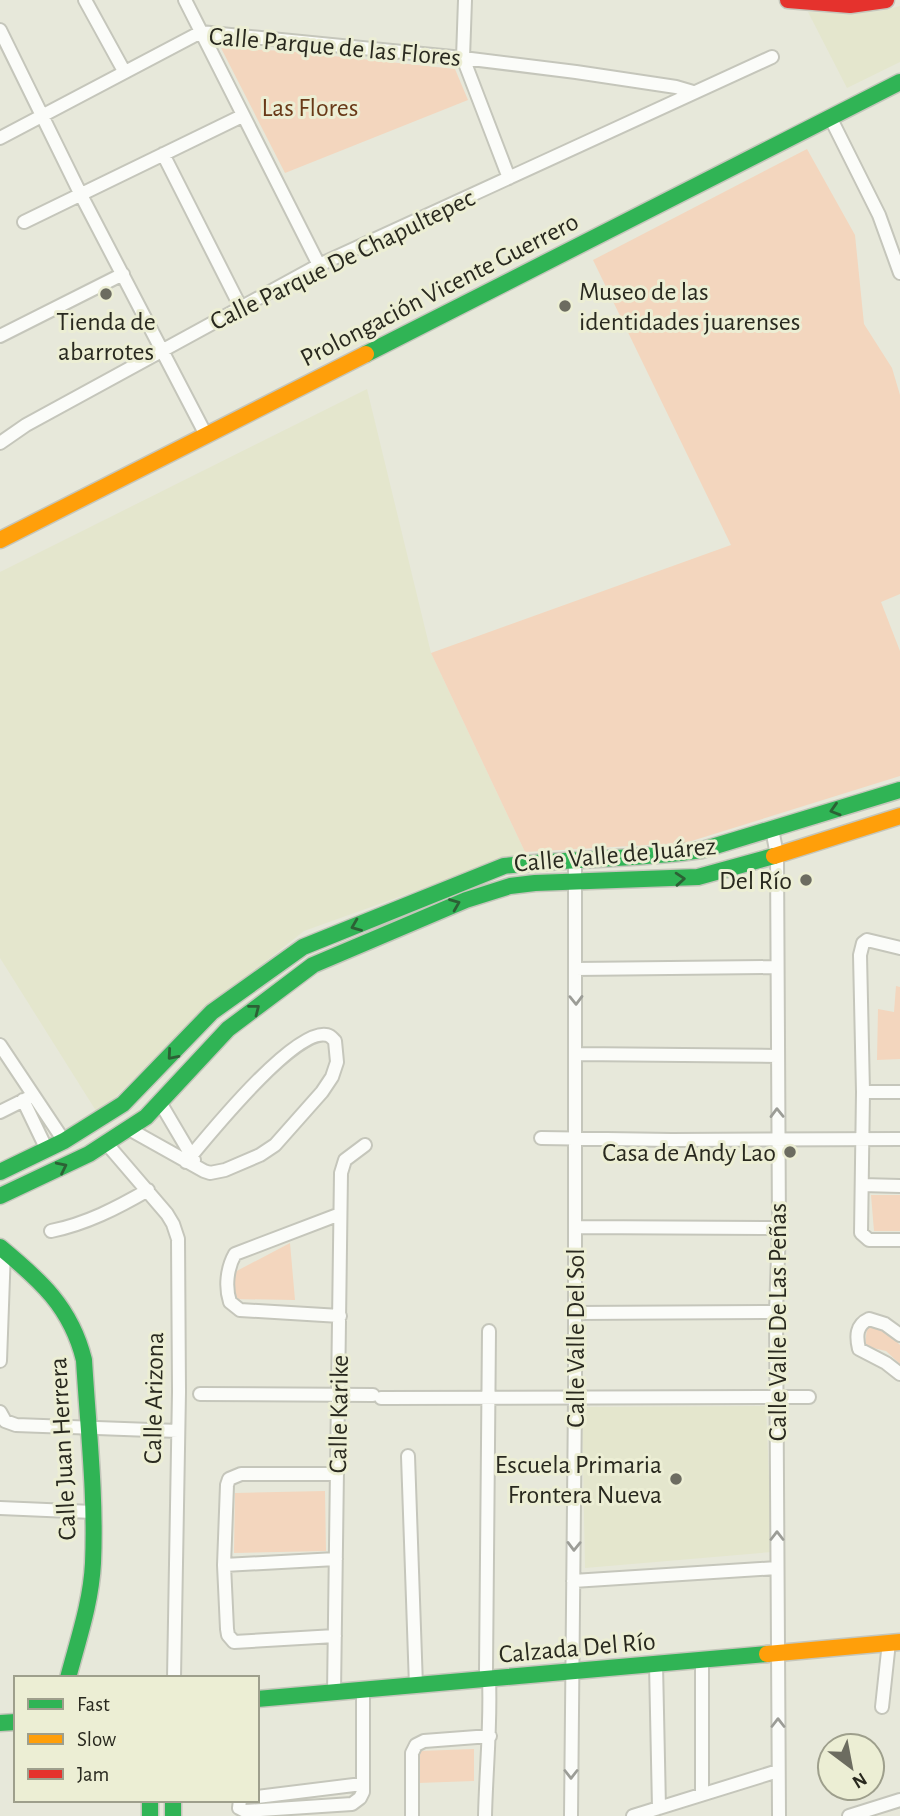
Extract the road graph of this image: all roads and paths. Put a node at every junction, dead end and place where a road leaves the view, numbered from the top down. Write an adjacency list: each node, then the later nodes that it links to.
1 (85, 0): 10 (street)
2 (185, 0): 6 (street)
3 (465, 0): 9 (street)
4 (789, 0): 5 (street)
5 (886, 0)
6 (201, 32): 9 (street, Calle Parque de las Flores); 10 (street, Calle Parque de las Flores); 14 (street)
7 (1, 34): 13 (street)
8 (772, 57): 12 (street, Calle Parque De Chapultepec)
9 (463, 58): 12 (street, Calle Parque de las Flores); 18 (street)
10 (124, 71): 13 (street, Calle Parque de las Flores)
11 (900, 82): 15 (street, Prolongación Vicente Guerrero)
12 (693, 92): 18 (street, Calle Parque De Chapultepec)
13 (42, 116): 16 (street, Calle Parque de las Flores); 19 (street)
14 (242, 116): 17 (street); 21 (street)
15 (831, 117): 22 (street); 27 (street, Prolongación Vicente Guerrero)
16 (0, 138)
17 (163, 154): 19 (street); 24 (street)
18 (509, 177): 21 (street, Calle Parque De Chapultepec)
19 (81, 195): 20 (street); 23 (street)
20 (24, 222)
21 (319, 265): 24 (street, Calle Parque De Chapultepec)
22 (900, 273)
23 (122, 274): 25 (street); 26 (street)
24 (241, 308): 26 (street, Calle Parque De Chapultepec)
25 (0, 336)
26 (161, 351): 27 (street); 28 (street, Calle Parque De Chapultepec)
27 (206, 435): 29 (street, Prolongación Vicente Guerrero)
28 (0, 443)
29 (0, 540)
30 (900, 790): 32 (street, Calle Valle de Juárez, one-way to 32)
31 (900, 816): 33 (street, Calle Valle de Juárez)
32 (772, 830): 33 (street, Calle Valle De Las Peñas); 34 (street, Calle Valle de Juárez)
33 (777, 855): 36 (street, Calle Valle de Juárez, one-way to 33); 39 (street, Calle Valle De Las Peñas)
34 (575, 860): 35 (street, Calle Valle de Juárez); 36 (street, Calle Valle Del Sol)
35 (504, 866): 37 (street); 41 (street, Calle Valle de Juárez, one-way to 41)
36 (575, 883): 37 (street, Calle Valle de Juárez); 40 (street, Calle Valle Del Sol)
37 (510, 886): 42 (street, Calle Valle de Juárez, one-way to 37)
38 (900, 948): 46 (street)
39 (776, 967): 40 (street); 45 (street, Calle Valle De Las Peñas)
40 (575, 969): 44 (street, Calle Valle Del Sol, one-way to 44)
41 (212, 1012): 42 (street); 55 (street, Calle Valle de Juárez, one-way to 55)
42 (228, 1029): 49 (street, Calle Valle de Juárez)
43 (0, 1045): 48 (street)
44 (576, 1054): 45 (street); 53 (street, Calle Valle Del Sol)
45 (777, 1056): 56 (street, Calle Valle De Las Peñas, one-way to 45)
46 (863, 1092): 47 (street); 57 (street)
47 (900, 1092)
48 (28, 1098): 50 (street); 55 (street); 60 (street)
49 (161, 1104): 51 (street, Calle Valle de Juárez); 61 (street)
50 (0, 1112)
51 (130, 1129): 58 (street, Calle Valle de Juárez); 61 (street)
52 (541, 1138): 53 (street)
53 (576, 1139): 56 (street); 68 (street, Calle Valle Del Sol)
54 (900, 1139): 57 (street)
55 (64, 1140): 60 (street, Calle Valle de Juárez)
56 (778, 1140): 57 (street); 69 (street, Calle Valle De Las Peñas)
57 (861, 1140): 63 (street)
58 (107, 1143): 65 (street, Calle Arizona); 66 (street, Calle Valle de Juárez, one-way to 58)
59 (365, 1146): 67 (street, Calle Karike)
60 (47, 1150): 62 (street, Calle Valle de Juárez)
61 (192, 1161): 61 (street)
62 (0, 1172)
63 (862, 1185): 64 (street); 71 (street)
64 (900, 1185)
65 (148, 1190): 70 (street); 88 (street, Calle Arizona)
66 (0, 1196)
67 (340, 1214): 75 (street, Calle Karike); 75 (street)
68 (575, 1227): 69 (street); 74 (street, Calle Valle Del Sol)
69 (779, 1228): 73 (street, Calle Valle De Las Peñas)
70 (51, 1231)
71 (900, 1240)
72 (2, 1248): 78 (street); 87 (street, Calle Juan Herrera)
73 (776, 1312): 74 (street); 82 (street, Calle Valle De Las Peñas)
74 (575, 1313): 85 (street, Calle Valle Del Sol)
75 (340, 1316): 81 (street, Calle Karike)
76 (489, 1331): 84 (street)
77 (900, 1335): 79 (street)
78 (0, 1361)
79 (900, 1374)
80 (200, 1394): 81 (street)
81 (338, 1395): 84 (street); 90 (street, Calle Karike)
82 (776, 1396): 83 (street); 85 (street); 95 (street, Calle Valle De Las Peñas, one-way to 82)
83 (809, 1397)
84 (488, 1398): 85 (street); 105 (street)
85 (575, 1398): 96 (street, Calle Valle Del Sol, one-way to 96)
86 (3, 1417): 87 (street)
87 (88, 1429): 88 (street); 92 (street, Calle Juan Herrera)
88 (178, 1431): 104 (street, Calle Arizona)
89 (408, 1456): 106 (street)
90 (337, 1474): 93 (street, Calle Karike); 94 (street)
91 (0, 1508): 92 (street)
92 (93, 1512): 103 (street, Calle Juan Herrera)
93 (336, 1559): 94 (street); 97 (street, Calle Karike)
94 (224, 1565): 97 (street)
95 (777, 1568): 96 (street); 99 (street, Calle Valle De Las Peñas)
96 (573, 1581): 102 (street, Calle Valle Del Sol)
97 (335, 1636): 108 (street, Calle Karike)
98 (895, 1642): 99 (street, Calzada Del Río); 110 (street)
99 (778, 1653): 100 (street, Calzada Del Río); 112 (street, Calle Valle De Las Peñas, one-way to 99)
100 (702, 1660): 101 (street, Calzada Del Río); 114 (street)
101 (656, 1664): 102 (street, Calzada Del Río); 118 (street)
102 (572, 1672): 105 (street, Calzada Del Río); 121 (street, Calle Valle Del Sol, one-way to 121)
103 (68, 1676)
104 (174, 1676)
105 (485, 1677): 106 (street, Calzada Del Río); 111 (street)
106 (416, 1686): 107 (street, Calzada Del Río)
107 (363, 1691): 108 (street, Calzada Del Río); 113 (street)
108 (334, 1693): 109 (street, Calzada Del Río)
109 (259, 1699)
110 (882, 1707)
111 (486, 1741): 119 (street); 120 (street)
112 (778, 1771): 114 (street); 123 (street, Calle Valle De Las Peñas)
113 (362, 1784): 115 (street); 117 (street)
114 (702, 1794): 118 (street)
115 (259, 1797)
116 (900, 1800): 124 (street)
117 (240, 1802)
118 (659, 1808): 122 (street)
119 (412, 1816)
120 (485, 1816)
121 (571, 1816)
122 (633, 1816)
123 (779, 1816)
124 (849, 1816)

